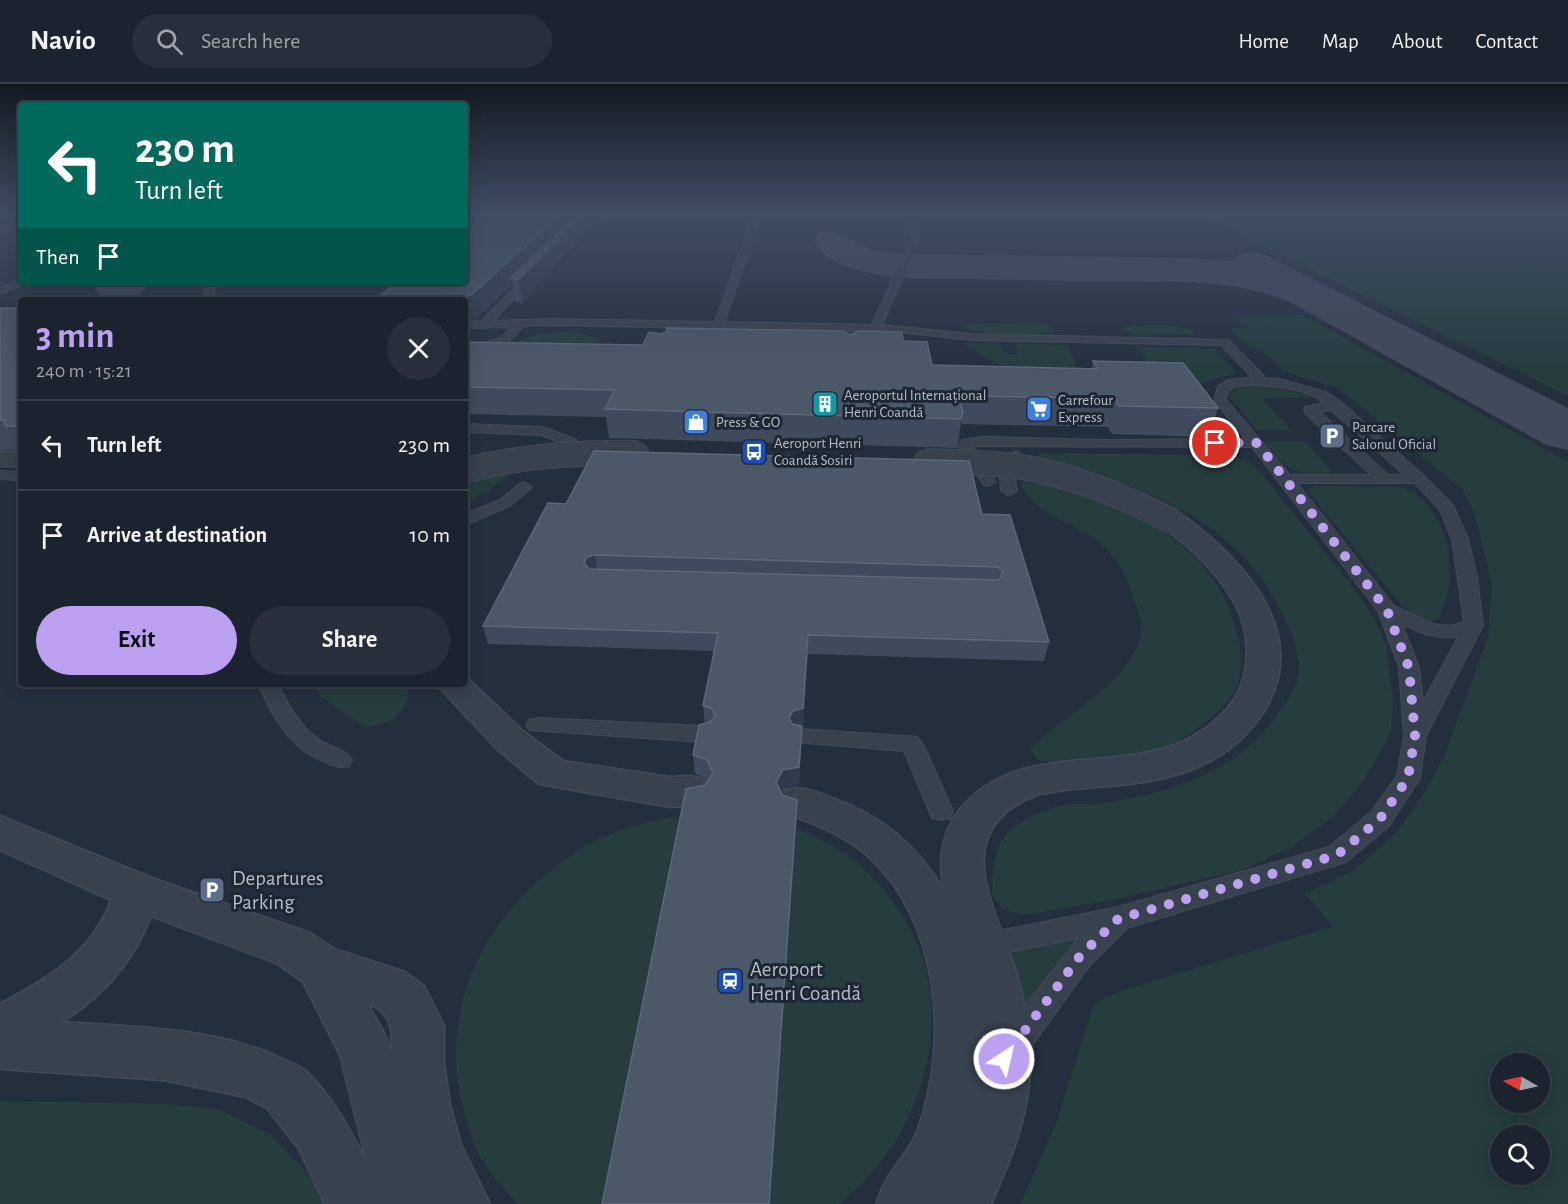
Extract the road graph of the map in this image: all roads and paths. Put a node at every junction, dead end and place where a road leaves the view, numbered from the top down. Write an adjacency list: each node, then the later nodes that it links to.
1 (539, 266): 9 (lane)
2 (739, 266): 10 (lane)
3 (903, 266): 11 (lane)
4 (18, 283): 5 (lane)
5 (0, 291)
6 (519, 324): 7 (lane); 9 (lane); 13 (lane)
7 (667, 324): 10 (lane); 12 (lane)
8 (468, 325): 9 (lane)
9 (483, 325)
10 (719, 325): 11 (lane)
11 (876, 328): 14 (lane)
12 (660, 336)
13 (468, 353)
14 (1263, 382): 15 (lane); 21 (lane)
15 (1336, 405): 30 (lane); 31 (lane)
16 (468, 428): 18 (lane)
17 (468, 441): 20 (lane)
18 (570, 442)
19 (1019, 442): 21 (lane); 32 (lane); 34 (lane)
20 (536, 443)
21 (1257, 443): 29 (lane)
22 (656, 453): 26 (street, bridge)
23 (0, 459): 24 (street)
24 (18, 459)
25 (900, 460): 51 (street, bridge)
26 (468, 469)
27 (0, 475): 28 (lane)
28 (18, 476)
29 (1286, 479): 30 (lane); 36 (lane)
30 (1384, 479): 31 (lane)
31 (1419, 479): 37 (lane)
32 (989, 482)
33 (524, 487): 35 (lane)
34 (1009, 490)
35 (468, 519)
36 (1387, 610): 37 (lane); 42 (lane)
37 (1474, 625): 42 (lane)
38 (269, 687): 44 (lane)
39 (456, 687): 45 (street)
40 (537, 725): 41 (lane)
41 (703, 734)
42 (1415, 736): 50 (lane)
43 (802, 737): 47 (lane)
44 (340, 760)
45 (692, 791)
46 (798, 802): 58 (street)
47 (941, 811)
48 (0, 832): 49 (street)
49 (136, 891): 52 (street); 53 (street)
50 (1118, 919): 51 (lane); 54 (lane)
51 (984, 945): 54 (street)
52 (320, 967): 56 (street); 57 (street)
53 (9, 1032): 55 (street)
54 (1004, 1059): 59 (street)
55 (356, 1204)
56 (410, 1204)
57 (460, 1204)
58 (906, 1204)
59 (959, 1204)

